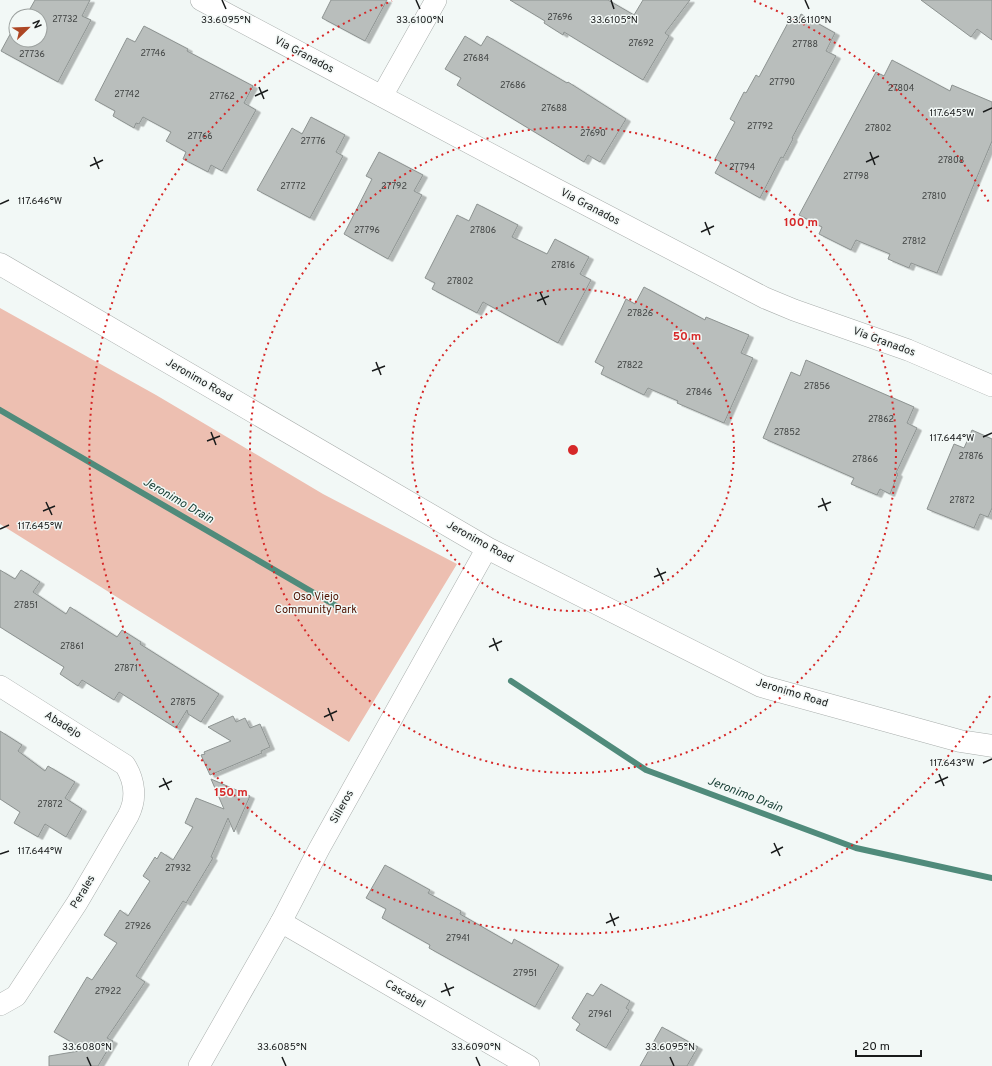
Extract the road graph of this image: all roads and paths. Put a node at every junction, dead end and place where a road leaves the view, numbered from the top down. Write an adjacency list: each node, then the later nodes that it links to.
1 (201, 0): 3 (street, Via Granados)
2 (436, 0): 3 (street)
3 (382, 96): 5 (street, Via Granados)
4 (0, 264): 6 (main road, Jeronimo Road)
5 (992, 386)
6 (487, 548): 8 (main road, Jeronimo Road); 10 (street, Silleros)
7 (0, 686): 9 (street, Abadejo)
8 (992, 746)
9 (125, 765): 11 (street, Perales)
10 (281, 922): 12 (street, Silleros); 13 (street, Cascabel)
11 (0, 1005)
12 (198, 1066)
13 (529, 1066)

